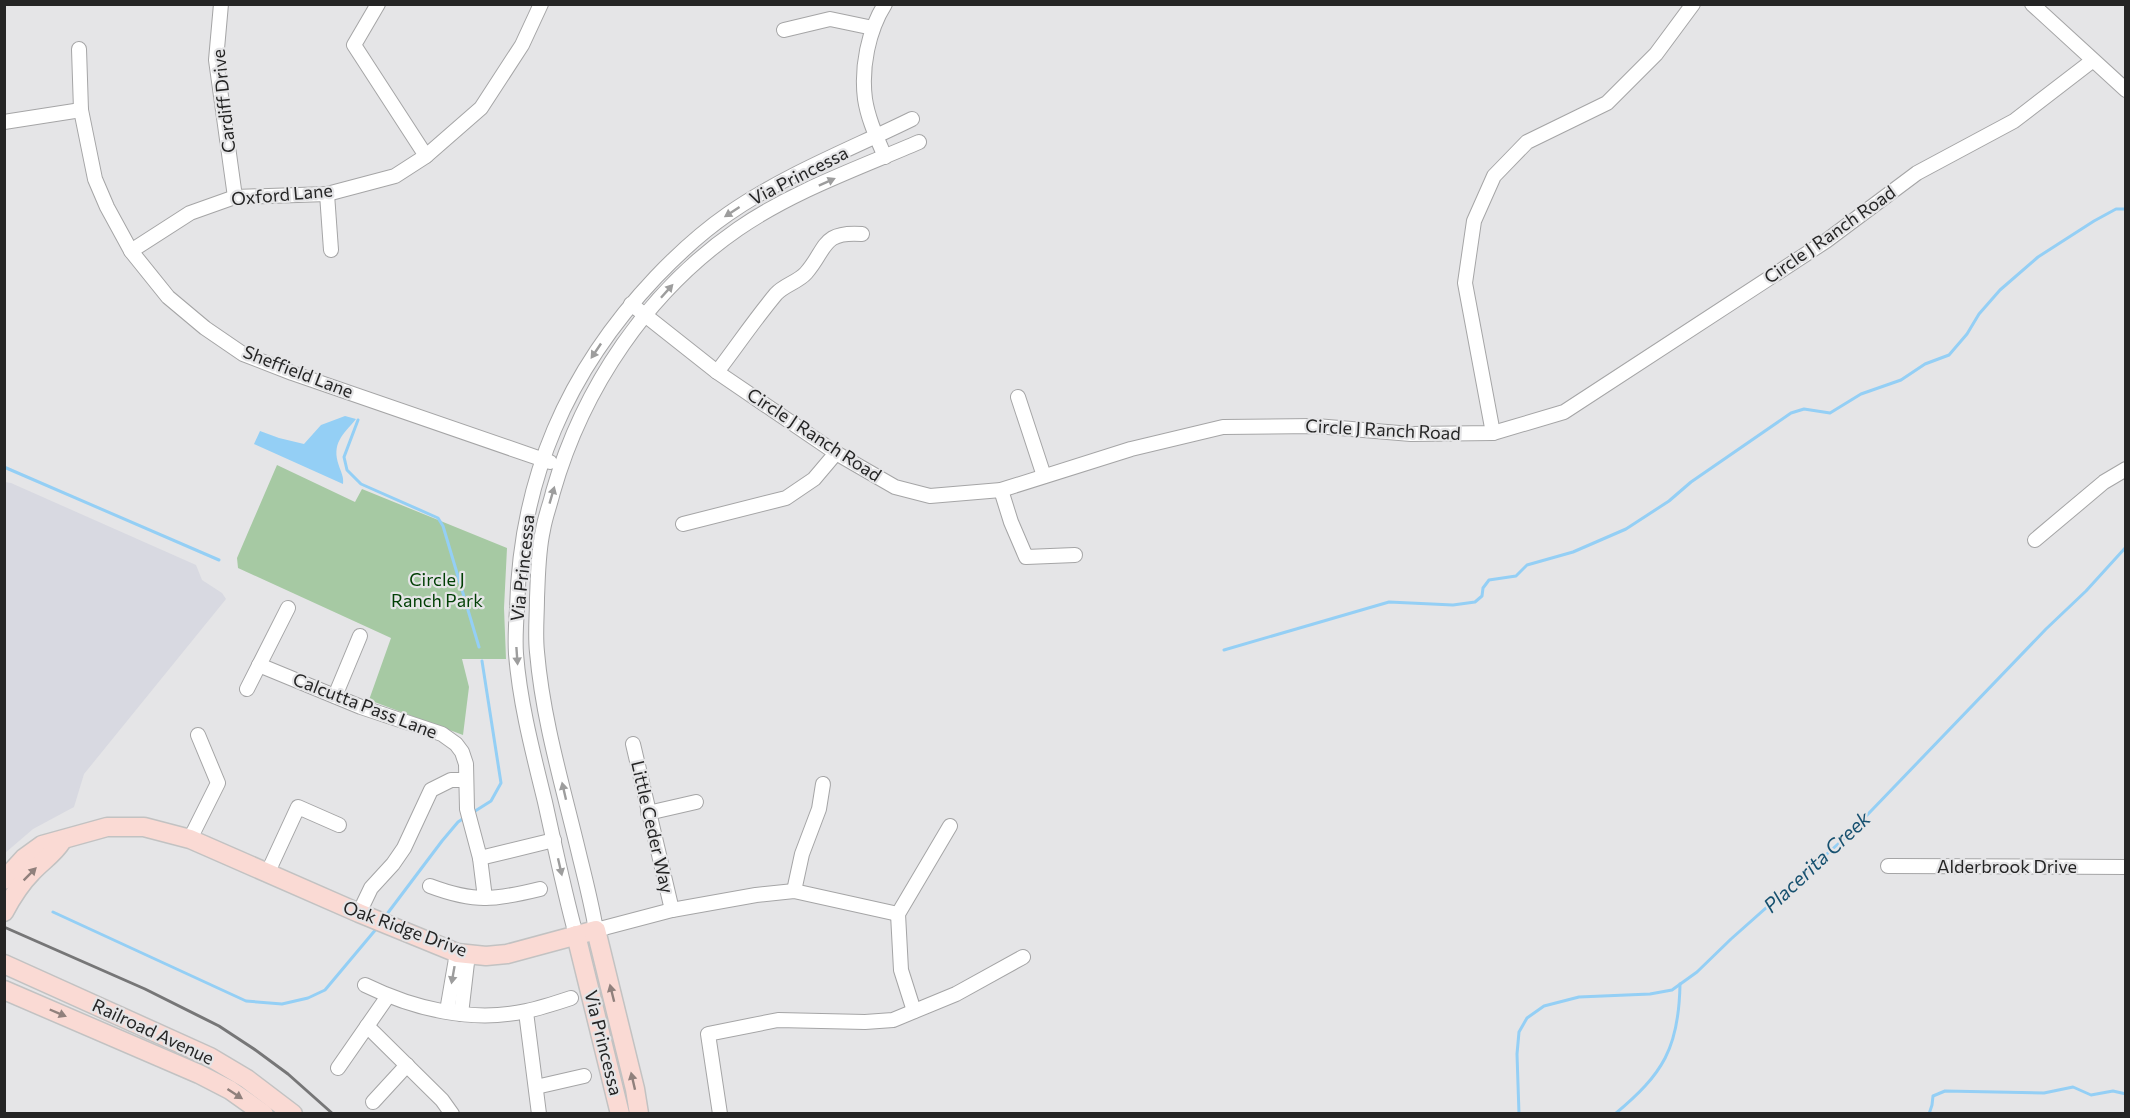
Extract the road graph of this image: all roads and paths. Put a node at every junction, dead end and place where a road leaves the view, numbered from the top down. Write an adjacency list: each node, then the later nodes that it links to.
1 (221, 4): 20 (street, Cardiff Drive)
2 (378, 4): 17 (street)
3 (541, 4): 17 (street, Oxford Lane)
4 (885, 4): 7 (street)
5 (1693, 4): 28 (street)
6 (2032, 4): 10 (street)
7 (873, 28): 8 (street); 15 (street)
8 (784, 30)
9 (80, 49): 12 (street, Sheffield Lane)
10 (2092, 61): 11 (street); 28 (street, Circle J Ranch Road)
11 (2126, 90)
12 (81, 110): 14 (street); 23 (street, Sheffield Lane)
13 (912, 119): 15 (street, Via Princessa)
14 (4, 122)
15 (876, 136): 18 (street); 24 (street, Via Princessa, one-way to 24)
16 (919, 142): 18 (street, Via Princessa)
17 (426, 156): 19 (street, Oxford Lane)
18 (885, 157): 25 (street, Via Princessa, one-way to 18)
19 (327, 194): 20 (street, Oxford Lane); 22 (street)
20 (235, 197): 23 (street, Oxford Lane)
21 (862, 234): 26 (street)
22 (331, 250)
23 (131, 251): 30 (street, Sheffield Lane)
24 (631, 304): 25 (street, Circle J Ranch Road); 30 (street, Via Princessa, one-way to 30)
25 (645, 315): 26 (street, Circle J Ranch Road); 31 (street, Via Princessa)
26 (717, 372): 29 (street, Circle J Ranch Road)
27 (1018, 398): 33 (street)
28 (1493, 433): 33 (street, Circle J Ranch Road)
29 (836, 453): 34 (street, Circle J Ranch Road); 35 (street)
30 (542, 460): 31 (street, Sheffield Lane); 52 (street, Via Princessa, one-way to 52)
31 (561, 466): 67 (street, Via Princessa, one-way to 31)
32 (2126, 469): 36 (street)
33 (1044, 476): 34 (street, Circle J Ranch Road)
34 (1001, 490): 37 (street)
35 (683, 524)
36 (2035, 540)
37 (1075, 555)
38 (288, 608): 40 (street)
39 (360, 636): 42 (street)
40 (259, 665): 41 (street); 42 (street, Calcutta Pass Lane)
41 (247, 689)
42 (335, 696): 45 (street, Calcutta Pass Lane)
43 (198, 735): 51 (street)
44 (633, 744): 48 (street, Little Ceder Way)
45 (465, 780): 54 (street, Calcutta Pass Lane); 65 (street)
46 (823, 784): 61 (street)
47 (696, 802): 48 (street)
48 (648, 813): 63 (street, Little Ceder Way)
49 (339, 825): 57 (street)
50 (950, 826): 66 (street)
51 (190, 839): 53 (main road, Oak Ridge Drive); 57 (main road, Oak Ridge Drive)
52 (554, 840): 54 (street); 68 (street, Via Princessa, one-way to 68)
53 (62, 841): 58 (main road, Oak Ridge Drive); 64 (main road, Oak Ridge Drive, one-way to 53)
54 (480, 858): 62 (street, Calcutta Pass Lane)
55 (1888, 866): 56 (street, Alderbrook Drive)
56 (2126, 867)
57 (267, 874): 65 (main road, Oak Ridge Drive)
58 (4, 880)
59 (430, 886): 62 (street)
60 (540, 889): 62 (street)
61 (794, 891): 63 (street, Oak Ridge Drive); 66 (street, Oak Ridge Drive)
62 (485, 898)
63 (672, 910): 67 (street, Oak Ridge Drive)
64 (4, 912)
65 (359, 913): 69 (main road, Oak Ridge Drive)
66 (898, 914): 77 (street)
67 (596, 930): 68 (main road, Oak Ridge Drive); 91 (main road, Via Princessa, one-way to 67)
68 (576, 935): 69 (main road, Oak Ridge Drive); 90 (main road, Via Princessa)
69 (463, 954): 76 (street, one-way to 76); 79 (street)
70 (1023, 957): 77 (street)
71 (4, 964): 87 (main road, Railroad Avenue)
72 (365, 985): 74 (street)
73 (4, 990): 86 (main road, Railroad Avenue, one-way to 86)
74 (388, 996): 76 (street); 80 (street)
75 (571, 999): 78 (street)
76 (447, 1011): 79 (street)
77 (914, 1011): 92 (street)
78 (526, 1012): 79 (street); 84 (street)
79 (461, 1014)
80 (367, 1026): 81 (street); 82 (street)
81 (407, 1065): 85 (street); 88 (street)
82 (338, 1068)
83 (584, 1076): 84 (street)
84 (536, 1087): 89 (street)
85 (373, 1102)
86 (264, 1113)
87 (293, 1113)
88 (453, 1113)
89 (539, 1113)
90 (620, 1113)
91 (639, 1113)
92 (720, 1113)

